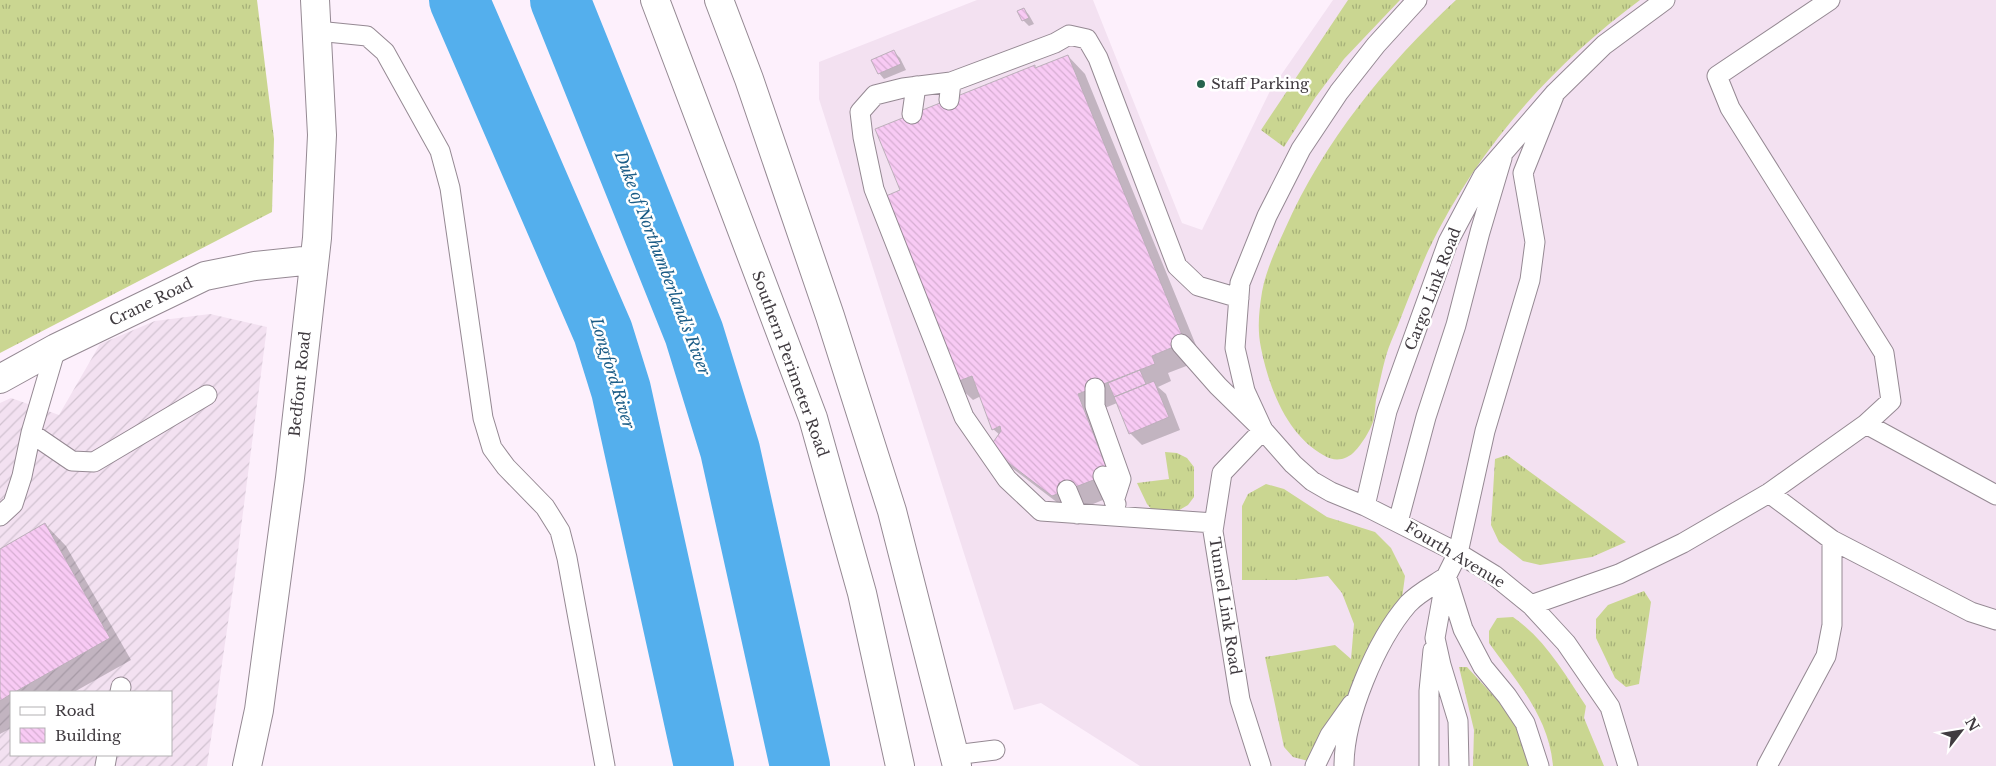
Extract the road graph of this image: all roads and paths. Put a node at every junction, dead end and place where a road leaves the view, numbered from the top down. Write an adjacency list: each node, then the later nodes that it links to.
1 (315, 0): 7 (street, Bedfont Road)
2 (655, 0): 46 (street, Southern Perimeter Road)
3 (719, 0): 43 (street)
4 (1417, 0): 15 (lane)
5 (1665, 0): 11 (lane, Cargo Link Road)
6 (1830, 0): 21 (lane)
7 (317, 31): 14 (street, Bedfont Road); 45 (lane)
8 (988, 68): 9 (lane); 10 (lane); 15 (lane)
9 (916, 86): 12 (lane); 30 (lane)
10 (976, 89)
11 (1555, 93): 13 (lane, Cargo Link Road); 36 (lane)
12 (912, 114)
13 (1504, 152): 29 (lane, Cargo Link Road); 33 (lane)
14 (313, 260): 17 (street, Crane Road); 44 (street, Bedfont Road)
15 (1239, 298): 22 (lane)
16 (1181, 344): 22 (lane)
17 (56, 348): 18 (street, Crane Road); 23 (lane)
18 (0, 379)
19 (1095, 388): 28 (lane)
20 (207, 395): 23 (lane)
21 (1866, 424): 26 (lane); 27 (lane)
22 (1263, 430): 29 (lane); 34 (lane, Tunnel Link Road)
23 (30, 433): 31 (lane)
24 (1103, 476): 28 (lane)
25 (1067, 490): 30 (lane)
26 (1769, 493): 35 (lane); 38 (lane)
27 (1996, 495)
28 (1114, 501): 32 (lane)
29 (1365, 506): 33 (lane, Fourth Avenue)
30 (1077, 514): 32 (lane)
31 (0, 516)
32 (1123, 518): 34 (lane)
33 (1398, 522): 36 (lane, Fourth Avenue)
34 (1214, 523): 47 (lane, Tunnel Link Road)
35 (1832, 540): 39 (lane); 54 (lane)
36 (1458, 553): 37 (lane); 38 (lane, Fourth Avenue)
37 (1446, 577): 40 (lane); 41 (lane); 52 (lane)
38 (1531, 605): 53 (lane, Fourth Avenue)
39 (1996, 620)
40 (1435, 638): 50 (lane); 51 (lane)
41 (1359, 695): 48 (lane); 49 (lane)
42 (995, 750): 43 (lane)
43 (956, 761)
44 (247, 766)
45 (605, 766)
46 (900, 766)
47 (1261, 766)
48 (1315, 766)
49 (1344, 766)
50 (1429, 766)
51 (1459, 766)
52 (1539, 766)
53 (1628, 766)
54 (1767, 766)

